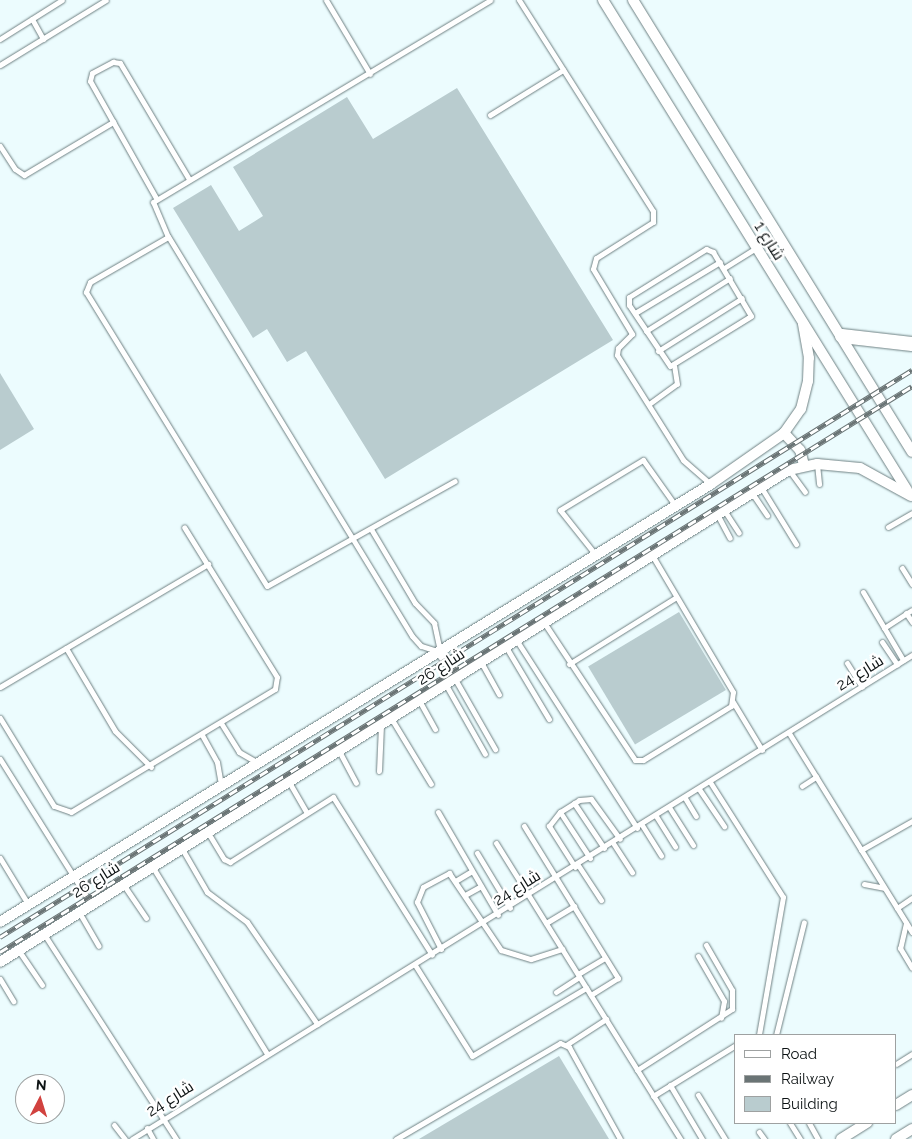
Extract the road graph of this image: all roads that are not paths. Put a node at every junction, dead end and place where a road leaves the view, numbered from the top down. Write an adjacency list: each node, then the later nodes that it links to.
1 (62, 0): 8 (lane)
2 (106, 0): 10 (lane)
3 (326, 0): 13 (lane)
4 (490, 0): 13 (lane)
5 (518, 0): 12 (lane)
6 (603, 0): 20 (street, شارع 1)
7 (633, 0): 28 (street, شارع 1)
8 (32, 19): 9 (lane); 10 (lane)
9 (0, 39)
10 (43, 39): 11 (lane)
11 (0, 65)
12 (563, 70): 14 (lane); 32 (lane)
13 (370, 74): 17 (lane)
14 (490, 115)
15 (114, 122): 16 (lane); 17 (lane); 18 (lane)
16 (0, 146)
17 (189, 180): 18 (lane)
18 (156, 198): 19 (lane)
19 (168, 237): 54 (lane); 54 (lane)
20 (756, 248): 22 (lane); 26 (street, شارع 1)
21 (720, 262): 22 (lane); 25 (lane); 25 (lane)
22 (724, 268): 23 (lane)
23 (730, 278): 24 (lane); 27 (lane)
24 (742, 298): 30 (lane); 31 (lane)
25 (635, 313): 27 (lane)
26 (803, 324): 33 (street, شارع 26); 44 (street, شارع 1)
27 (646, 330): 30 (lane)
28 (842, 336): 29 (main road); 34 (street, شارع 1)
29 (912, 344)
30 (658, 350): 31 (lane)
31 (674, 366): 32 (lane)
32 (649, 404): 39 (lane)
33 (784, 433): 36 (street); 39 (street, شارع 26)
34 (912, 452)
35 (817, 464): 36 (street, شارع 26); 40 (lane); 44 (street, شارع 26)
36 (804, 465): 37 (street, شارع 26)
37 (789, 470): 41 (street, شارع 26); 42 (lane)
38 (455, 481): 51 (lane)
39 (711, 484): 45 (street, شارع 26)
40 (819, 484)
41 (761, 487): 43 (street, شارع 26); 55 (lane)
42 (805, 492)
43 (752, 493): 46 (street, شارع 26); 48 (lane)
44 (912, 496)
45 (675, 506): 56 (street, شارع 26); 56 (lane)
46 (720, 512): 52 (lane); 53 (lane); 57 (street, شارع 26)
47 (912, 512): 49 (lane)
48 (767, 515)
49 (888, 527)
50 (184, 528): 58 (lane)
51 (371, 529): 54 (lane); 72 (lane)
52 (739, 533)
53 (730, 538)
54 (352, 540): 72 (lane)
55 (796, 544)
56 (595, 554): 72 (street, شارع 26)
57 (652, 555): 62 (lane); 66 (street, شارع 26)
58 (208, 564): 70 (lane); 88 (lane)
59 (902, 568): 60 (lane)
60 (912, 584)
61 (863, 592): 67 (lane)
62 (675, 598): 77 (lane); 84 (lane)
63 (912, 610): 64 (lane)
64 (906, 613): 65 (lane); 67 (lane)
65 (912, 622)
66 (545, 624): 68 (street, شارع 26); 77 (lane)
67 (884, 628): 74 (lane)
68 (517, 641): 71 (street, شارع 26); 121 (lane)
69 (882, 642): 78 (lane)
70 (66, 648): 81 (lane); 99 (lane)
71 (506, 648): 75 (street, شارع 26); 87 (lane)
72 (440, 652): 79 (street); 98 (street, شارع 26)
73 (912, 655): 74 (lane, شارع 24)
74 (903, 660): 78 (lane, شارع 24)
75 (481, 662): 79 (street, شارع 26); 82 (lane)
76 (847, 662): 80 (lane)
77 (569, 664): 84 (lane)
78 (896, 664): 80 (lane, شارع 24)
79 (453, 680): 83 (street, شارع 26); 93 (lane); 96 (lane)
80 (862, 686): 91 (lane, شارع 24)
81 (0, 687)
82 (499, 694)
83 (420, 702): 86 (street, شارع 26); 90 (lane)
84 (734, 702): 94 (lane)
85 (0, 718): 99 (lane)
86 (391, 718): 89 (street, شارع 26); 105 (lane)
87 (549, 719)
88 (220, 723): 92 (lane); 98 (lane)
89 (381, 724): 95 (street, شارع 26); 100 (lane)
90 (435, 729)
91 (789, 733): 94 (lane, شارع 24); 101 (lane)
92 (202, 735): 99 (lane); 107 (lane)
93 (495, 749)
94 (762, 750): 103 (lane, شارع 24)
95 (339, 751): 102 (street, شارع 26); 104 (lane)
96 (485, 754)
97 (0, 759): 139 (lane)
98 (261, 764): 107 (street, شارع 26)
99 (151, 767)
100 (379, 771)
101 (816, 777): 106 (lane); 130 (lane)
102 (289, 782): 112 (lane); 122 (street, شارع 26)
103 (710, 782): 108 (lane, شارع 24); 186 (lane)
104 (356, 783)
105 (431, 784)
106 (802, 786)
107 (222, 788): 139 (street, شارع 26)
108 (699, 789): 109 (lane, شارع 24); 120 (lane)
109 (684, 798): 111 (lane, شارع 24); 116 (lane)
110 (574, 803): 114 (lane); 123 (lane); 129 (lane)
111 (669, 807): 115 (lane, شارع 24); 126 (lane)
112 (306, 812): 122 (lane); 170 (lane)
113 (438, 812): 137 (lane)
114 (560, 812): 134 (lane); 136 (lane)
115 (656, 816): 118 (lane, شارع 24); 128 (lane)
116 (696, 816)
117 (912, 820): 130 (lane)
118 (642, 824): 121 (lane, شارع 24); 132 (lane)
119 (524, 826): 140 (lane)
120 (724, 826)
121 (637, 828): 123 (lane, شارع 24)
122 (207, 830): 127 (street, شارع 26)
123 (620, 838): 125 (lane, شارع 24)
124 (496, 842): 147 (lane)
125 (613, 843): 129 (lane, شارع 24); 138 (lane)
126 (693, 845)
127 (181, 846): 135 (street, شارع 26); 185 (lane)
128 (675, 846)
129 (604, 848): 134 (lane, شارع 24)
130 (861, 850): 145 (lane)
131 (477, 854): 153 (lane)
132 (661, 854)
133 (0, 858): 150 (lane)
134 (590, 858): 136 (lane, شارع 24)
135 (152, 865): 142 (street, شارع 26); 190 (lane)
136 (577, 866): 140 (lane, شارع 24); 149 (lane)
137 (472, 871): 141 (lane); 144 (lane)
138 (632, 872)
139 (73, 878): 150 (street, شارع 26); 151 (lane)
140 (557, 878): 147 (lane, شارع 24); 152 (lane)
141 (457, 880): 146 (lane); 167 (lane)
142 (123, 884): 151 (street, شارع 26); 157 (lane)
143 (864, 884): 145 (lane)
144 (481, 886): 146 (lane); 156 (lane)
145 (884, 888): 154 (lane)
146 (465, 895): 162 (lane)
147 (529, 896): 153 (lane, شارع 24); 160 (lane)
148 (912, 898): 154 (lane)
149 (601, 900)
150 (28, 904): 158 (street, شارع 26)
151 (91, 904): 155 (street, شارع 26)
152 (574, 906): 160 (lane); 172 (lane)
153 (510, 908): 156 (lane, شارع 24)
154 (897, 908): 161 (lane)
155 (79, 912): 164 (street, شارع 26); 166 (lane)
156 (498, 915): 162 (lane, شارع 24)
157 (146, 918)
158 (0, 922)
159 (804, 922): 187 (lane)
160 (546, 923): 168 (lane)
161 (906, 923): 163 (lane); 175 (lane)
162 (482, 925): 167 (lane, شارع 24); 168 (lane)
163 (912, 932)
164 (44, 934): 169 (street, شارع 26); 199 (lane)
165 (706, 944): 183 (lane)
166 (99, 946)
167 (441, 949): 170 (lane, شارع 24)
168 (562, 949): 176 (lane)
169 (18, 950): 173 (street, شارع 26); 178 (lane)
170 (432, 955): 174 (lane, شارع 24)
171 (698, 956): 183 (lane)
172 (605, 958): 176 (lane); 181 (lane)
173 (0, 962)
174 (415, 965): 179 (lane); 185 (lane, شارع 24)
175 (912, 968)
176 (578, 976): 179 (lane); 180 (lane)
177 (0, 979): 182 (lane)
178 (42, 985)
179 (586, 988): 181 (lane)
180 (556, 992)
181 (591, 995): 184 (lane)
182 (13, 1001)
183 (721, 1018): 193 (lane)
184 (606, 1019): 188 (lane); 193 (lane)
185 (317, 1024): 190 (lane, شارع 24)
186 (758, 1033)
187 (776, 1034)
188 (566, 1045): 212 (lane); 213 (lane)
189 (734, 1046): 194 (lane)
190 (267, 1054): 199 (lane, شارع 24)
191 (912, 1054): 192 (lane)
192 (897, 1063)
193 (637, 1070): 197 (lane)
194 (670, 1085): 197 (lane); 215 (lane)
195 (698, 1095): 216 (lane)
196 (912, 1095): 198 (street)
197 (653, 1096): 214 (lane)
198 (897, 1104)
199 (162, 1118): 204 (lane, شارع 24); 211 (lane)
200 (791, 1124): 218 (lane)
201 (810, 1124): 219 (lane)
202 (867, 1124): 207 (street)
203 (114, 1125): 208 (lane)
204 (147, 1128): 209 (lane, شارع 24); 210 (lane)
205 (912, 1129): 220 (street)
206 (759, 1132): 217 (lane)
207 (847, 1138)
208 (125, 1139)
209 (132, 1139)
210 (154, 1139)
211 (176, 1139)
212 (396, 1139)
213 (620, 1139)
214 (680, 1139)
215 (702, 1139)
216 (725, 1139)
217 (764, 1139)
218 (800, 1139)
219 (818, 1139)
220 (896, 1139)

